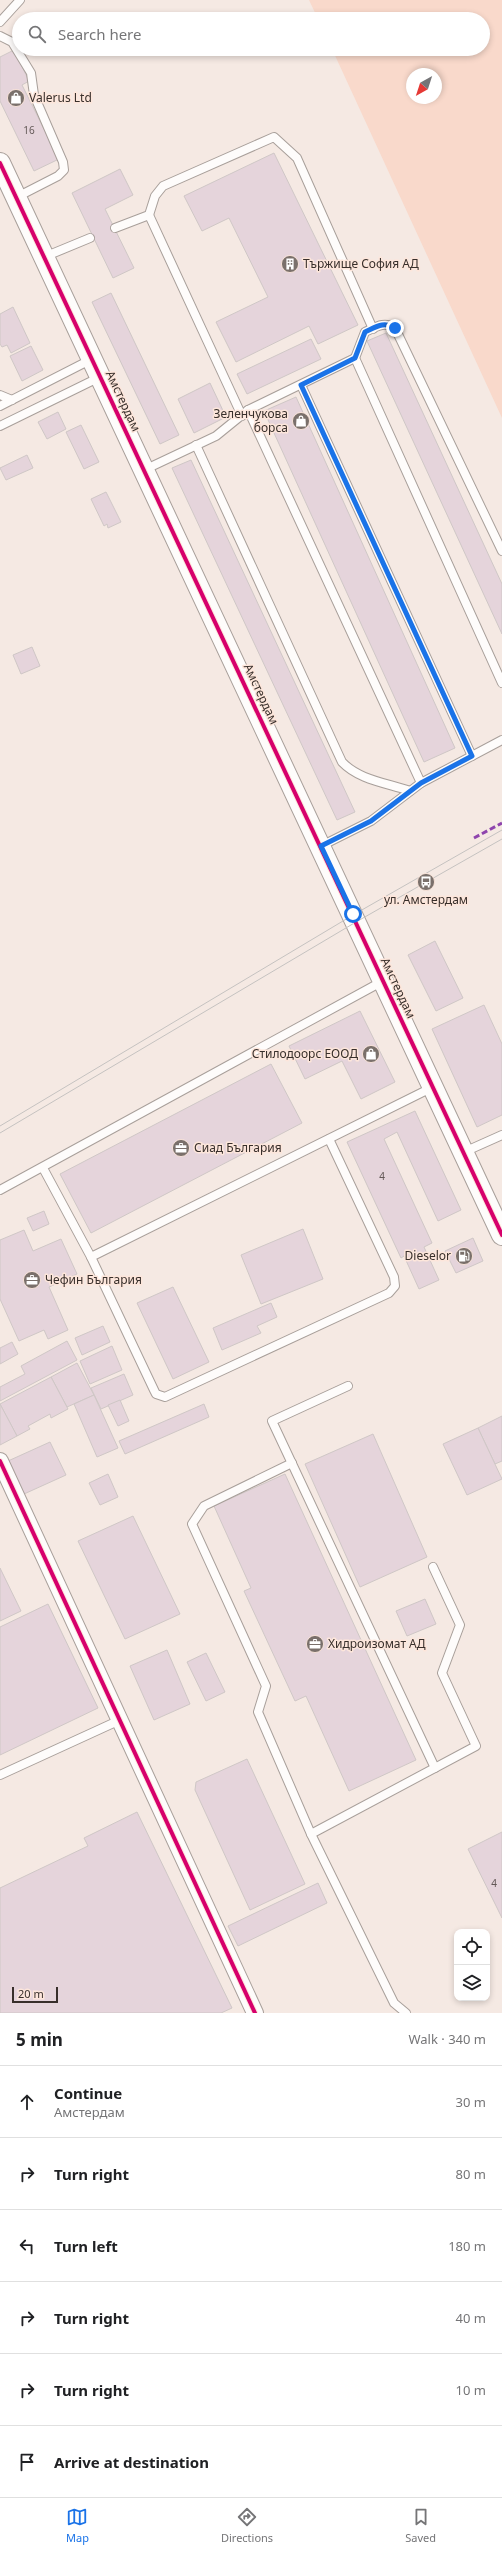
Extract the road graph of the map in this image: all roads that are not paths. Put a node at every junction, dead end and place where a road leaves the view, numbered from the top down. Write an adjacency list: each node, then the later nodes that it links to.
1 (20, 0): 2 (lane)
2 (0, 22)
3 (0, 36): 4 (lane)
4 (12, 42)
5 (21, 56): 7 (lane)
6 (0, 163): 7 (street, Амстердам)
7 (16, 197): 11 (street, Амстердам)
8 (149, 214): 9 (lane); 12 (lane); 19 (lane)
9 (115, 228)
10 (90, 238): 11 (lane)
11 (44, 257): 14 (street, Амстердам)
12 (373, 328): 13 (lane); 23 (lane)
13 (355, 358): 15 (lane); 24 (lane)
14 (97, 368): 17 (lane); 20 (lane); 22 (street, Амстердам)
15 (301, 385): 19 (lane); 26 (lane)
16 (0, 395): 17 (lane)
17 (12, 400): 18 (lane)
18 (0, 406)
19 (245, 413): 21 (lane); 27 (lane)
20 (0, 426)
21 (196, 445): 22 (lane); 28 (lane)
22 (144, 470): 29 (street, Амстердам)
23 (502, 551)
24 (502, 682)
25 (502, 740): 26 (lane)
26 (472, 756): 27 (lane)
27 (421, 783): 28 (lane)
28 (410, 791): 29 (lane)
29 (321, 846): 30 (street, Амстердам)
30 (383, 981): 31 (street, Амстердам); 35 (lane)
31 (433, 1088): 33 (lane); 34 (street, Амстердам)
32 (502, 1135): 34 (lane)
33 (329, 1139): 38 (lane); 38 (lane)
34 (464, 1152): 37 (street, Амстердам)
35 (44, 1168): 36 (lane); 38 (lane)
36 (0, 1190)
37 (502, 1235)
38 (91, 1257)
39 (348, 1386): 41 (lane)
40 (0, 1462): 43 (street)
41 (292, 1463): 44 (lane); 46 (lane)
42 (433, 1567): 44 (lane)
43 (120, 1720): 45 (lane); 47 (street)
44 (435, 1768): 46 (lane)
45 (0, 1775)
46 (311, 1834): 48 (lane)
47 (255, 2013)
48 (406, 2013)

